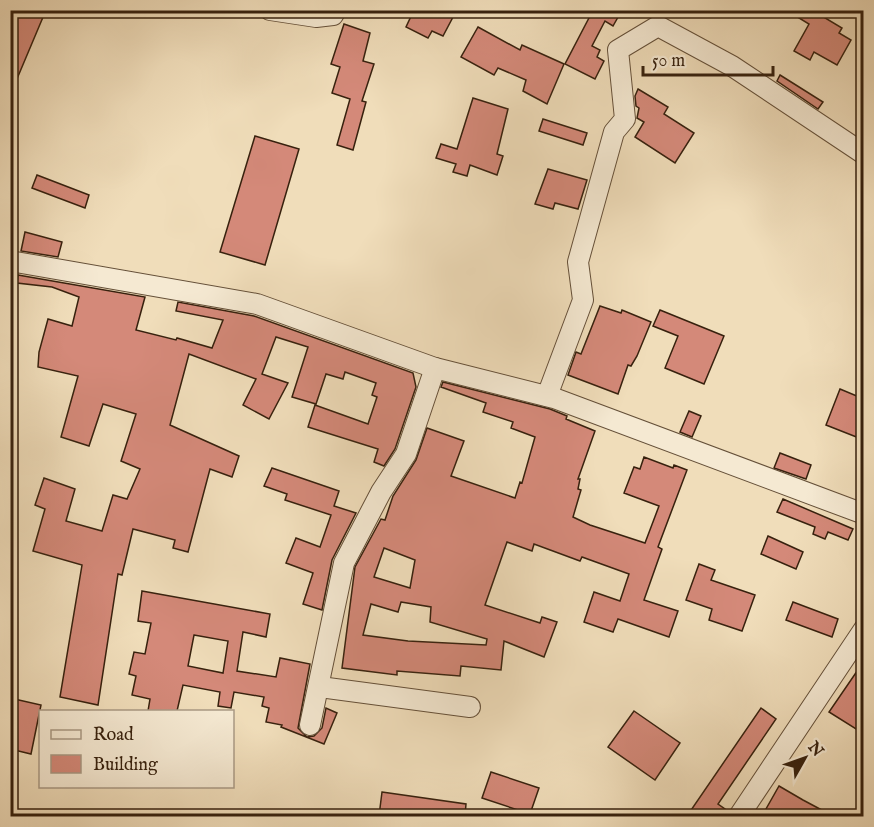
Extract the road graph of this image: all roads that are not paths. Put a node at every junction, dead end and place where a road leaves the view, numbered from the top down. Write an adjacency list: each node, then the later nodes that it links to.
1 (270, 10): 2 (street)
2 (336, 10)
3 (864, 154): 6 (street)
4 (10, 261): 5 (street)
5 (435, 368): 6 (street); 9 (street)
6 (547, 396): 7 (street)
7 (864, 514)
8 (864, 629): 12 (street)
9 (320, 687): 10 (street); 11 (street)
10 (470, 707)
11 (310, 725)
12 (739, 816)

